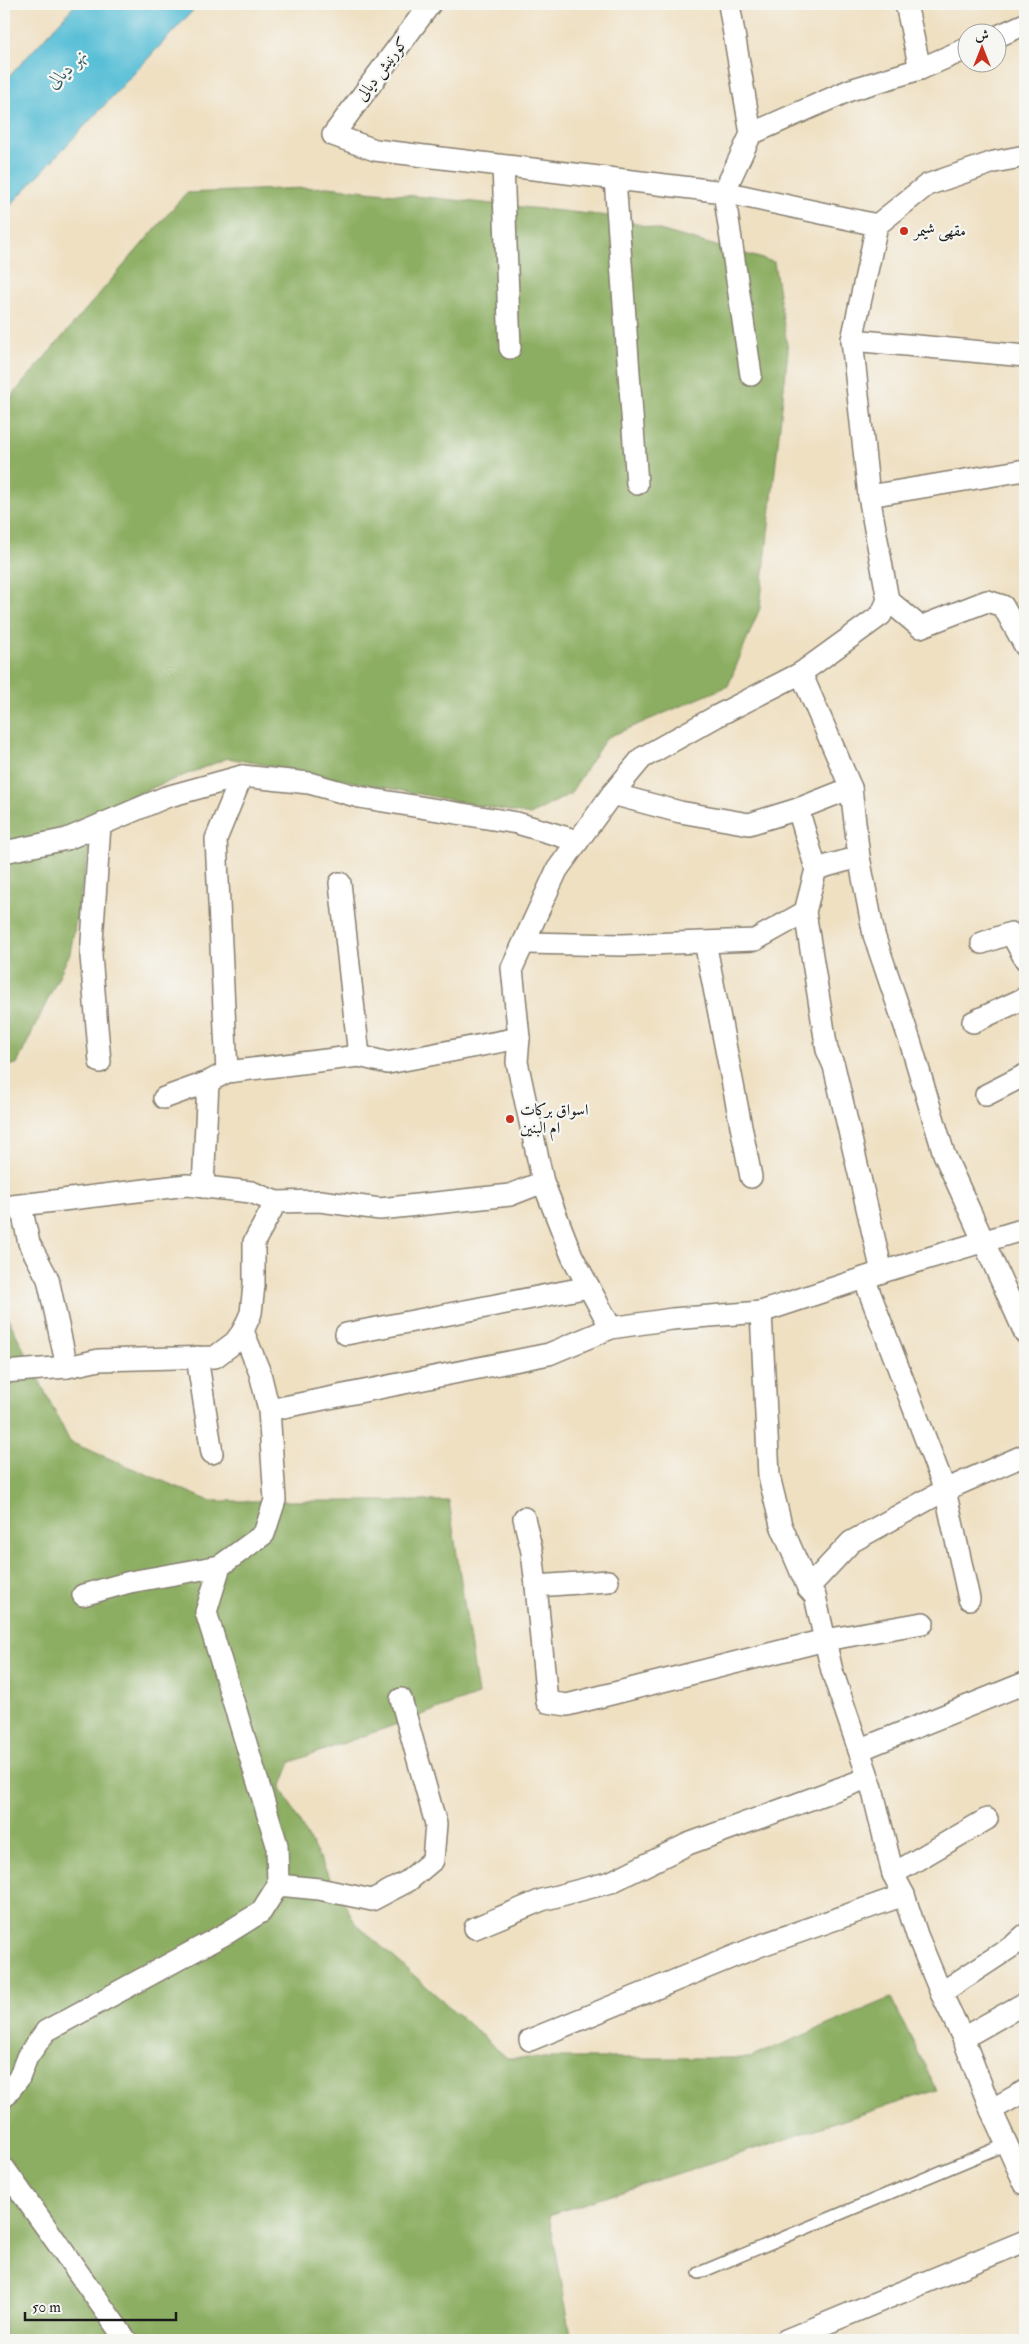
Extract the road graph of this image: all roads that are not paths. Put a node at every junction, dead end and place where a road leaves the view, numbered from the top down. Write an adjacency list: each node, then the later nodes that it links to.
1 (430, 4): 10 (street, كورنيش ديالى)
2 (729, 4): 8 (street)
3 (906, 4): 7 (street)
4 (1025, 24): 5 (street)
5 (1006, 32)
6 (956, 53): 7 (street)
7 (920, 69): 8 (street)
8 (751, 134): 12 (street)
9 (1025, 156): 13 (street)
10 (504, 166): 11 (street); 15 (street)
11 (615, 179): 12 (street); 19 (street)
12 (724, 192): 13 (street); 17 (street)
13 (877, 225): 14 (street)
14 (852, 340): 16 (street); 20 (street)
15 (510, 348)
16 (1025, 356)
17 (751, 375)
18 (1025, 470): 20 (street)
19 (637, 484)
20 (869, 496): 21 (street)
21 (888, 600): 22 (street); 23 (street)
22 (1025, 646)
23 (801, 673): 25 (street); 26 (street)
24 (242, 776): 28 (street); 29 (street); 44 (street)
25 (851, 788): 27 (street); 31 (street)
26 (612, 794): 27 (street); 29 (street)
27 (798, 809): 32 (street)
28 (100, 825): 30 (street); 43 (street)
29 (578, 841): 36 (street)
30 (4, 852)
31 (859, 857): 32 (street); 55 (street)
32 (816, 869): 34 (street)
33 (340, 883): 42 (street)
34 (805, 912): 35 (street); 56 (street)
35 (705, 942): 36 (street); 49 (street)
36 (524, 943): 41 (street)
37 (982, 943): 38 (street)
38 (1025, 959)
39 (1025, 998): 40 (street)
40 (973, 1022)
41 (520, 1038): 42 (street); 50 (street)
42 (359, 1056): 44 (street)
43 (100, 1062)
44 (227, 1072): 46 (street)
45 (1025, 1075): 47 (street)
46 (208, 1082): 48 (street); 51 (street)
47 (986, 1095)
48 (164, 1098)
49 (751, 1177)
50 (543, 1182): 52 (street); 57 (street)
51 (203, 1187): 52 (street); 53 (street)
52 (276, 1202): 60 (street)
53 (12, 1206): 64 (street)
54 (1025, 1229): 55 (street)
55 (984, 1241): 56 (street); 61 (street)
56 (873, 1275): 58 (street); 69 (street)
57 (589, 1287): 59 (street); 62 (street)
58 (761, 1312): 59 (street); 74 (street)
59 (611, 1328): 66 (street)
60 (244, 1331): 63 (street); 66 (street)
61 (1025, 1333)
62 (346, 1334)
63 (197, 1357): 64 (street); 67 (street)
64 (67, 1367): 65 (street)
65 (4, 1372)
66 (269, 1410): 71 (street)
67 (212, 1453)
68 (1025, 1455): 69 (street)
69 (944, 1490): 74 (street); 76 (street)
70 (524, 1518): 73 (street)
71 (220, 1566): 75 (street); 85 (street)
72 (608, 1581): 73 (street)
73 (536, 1586): 78 (street)
74 (808, 1588): 78 (street)
75 (83, 1594)
76 (970, 1599)
77 (923, 1623): 78 (street)
78 (825, 1640): 81 (street)
79 (1025, 1683): 81 (street)
80 (401, 1699): 85 (street)
81 (859, 1750): 82 (street)
82 (868, 1778): 84 (street); 87 (street)
83 (987, 1819): 84 (street)
84 (893, 1874): 86 (street)
85 (278, 1885): 94 (street)
86 (904, 1895): 89 (street); 92 (street)
87 (475, 1928)
88 (1025, 1935): 89 (street)
89 (941, 1993): 91 (street)
90 (1025, 2003): 91 (street)
91 (963, 2038): 95 (street)
92 (530, 2040)
93 (1025, 2091): 95 (street)
94 (4, 2097)
95 (991, 2110): 96 (street)
96 (1007, 2144): 98 (street); 100 (lane)
97 (4, 2168): 101 (street)
98 (1025, 2184)
99 (1025, 2241): 102 (street)
100 (698, 2273)
101 (126, 2340)
102 (786, 2340)

